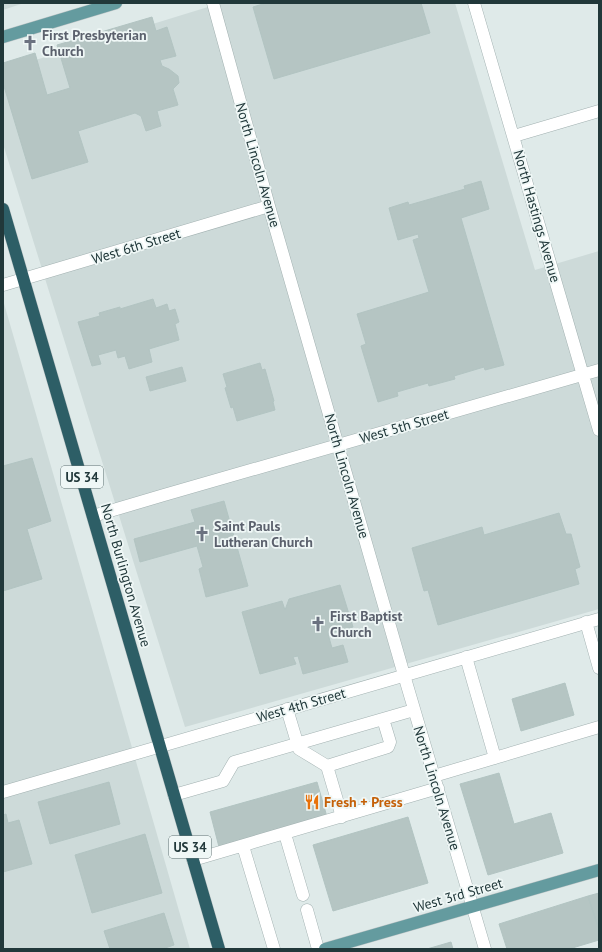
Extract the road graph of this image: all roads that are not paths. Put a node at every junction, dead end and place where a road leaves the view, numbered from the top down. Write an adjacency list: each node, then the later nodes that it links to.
1 (116, 3): 4 (main road)
2 (213, 3): 7 (street, North Lincoln Avenue)
3 (474, 3): 6 (street, North Hastings Avenue)
4 (3, 37)
5 (599, 111): 6 (street)
6 (514, 136): 12 (street, North Hastings Avenue)
7 (269, 206): 9 (street, West 6th Street); 14 (street, North Lincoln Avenue)
8 (3, 209): 9 (highway, North Burlington Avenue / US 34)
9 (23, 279): 10 (street, West 6th Street); 15 (highway, North Burlington Avenue / US 34)
10 (3, 285)
11 (599, 370): 12 (street, West 5th Street)
12 (583, 374): 13 (street, North Hastings Avenue); 14 (street, West 5th Street)
13 (599, 430)
14 (338, 444): 15 (street, West 5th Street); 20 (street, North Lincoln Avenue)
15 (93, 516): 26 (highway, North Burlington Avenue / US 34)
16 (599, 619): 17 (street, West 4th Street)
17 (586, 622): 18 (street, West 4th Street); 19 (street)
18 (466, 658): 20 (street, West 4th Street); 27 (street)
19 (599, 668)
20 (404, 675): 21 (street, West 4th Street); 22 (street, North Lincoln Avenue)
21 (287, 709): 25 (street); 26 (street, West 4th Street)
22 (414, 710): 23 (street); 29 (street, North Lincoln Avenue)
23 (383, 719): 25 (street); 28 (street)
24 (599, 727): 27 (street)
25 (298, 743): 28 (street); 32 (street)
26 (160, 746): 31 (street, West 4th Street); 32 (highway, North Burlington Avenue / US 34)
27 (495, 758): 29 (street)
28 (327, 766): 33 (street)
29 (434, 776): 30 (street, North Lincoln Avenue)
30 (438, 788): 33 (street); 39 (street, North Lincoln Avenue)
31 (3, 792)
32 (174, 794): 36 (highway, North Burlington Avenue / US 34)
33 (342, 817): 34 (street)
34 (285, 834): 35 (street); 38 (street)
35 (243, 846): 36 (street); 42 (street)
36 (193, 860): 41 (highway, North Burlington Avenue / US 34)
37 (599, 870): 39 (main road, West 3rd Street)
38 (303, 895)
39 (473, 906): 44 (main road, West 3rd Street); 45 (street, North Lincoln Avenue)
40 (307, 910): 43 (street)
41 (219, 949)
42 (274, 949)
43 (318, 949)
44 (325, 949)
45 (485, 949)

